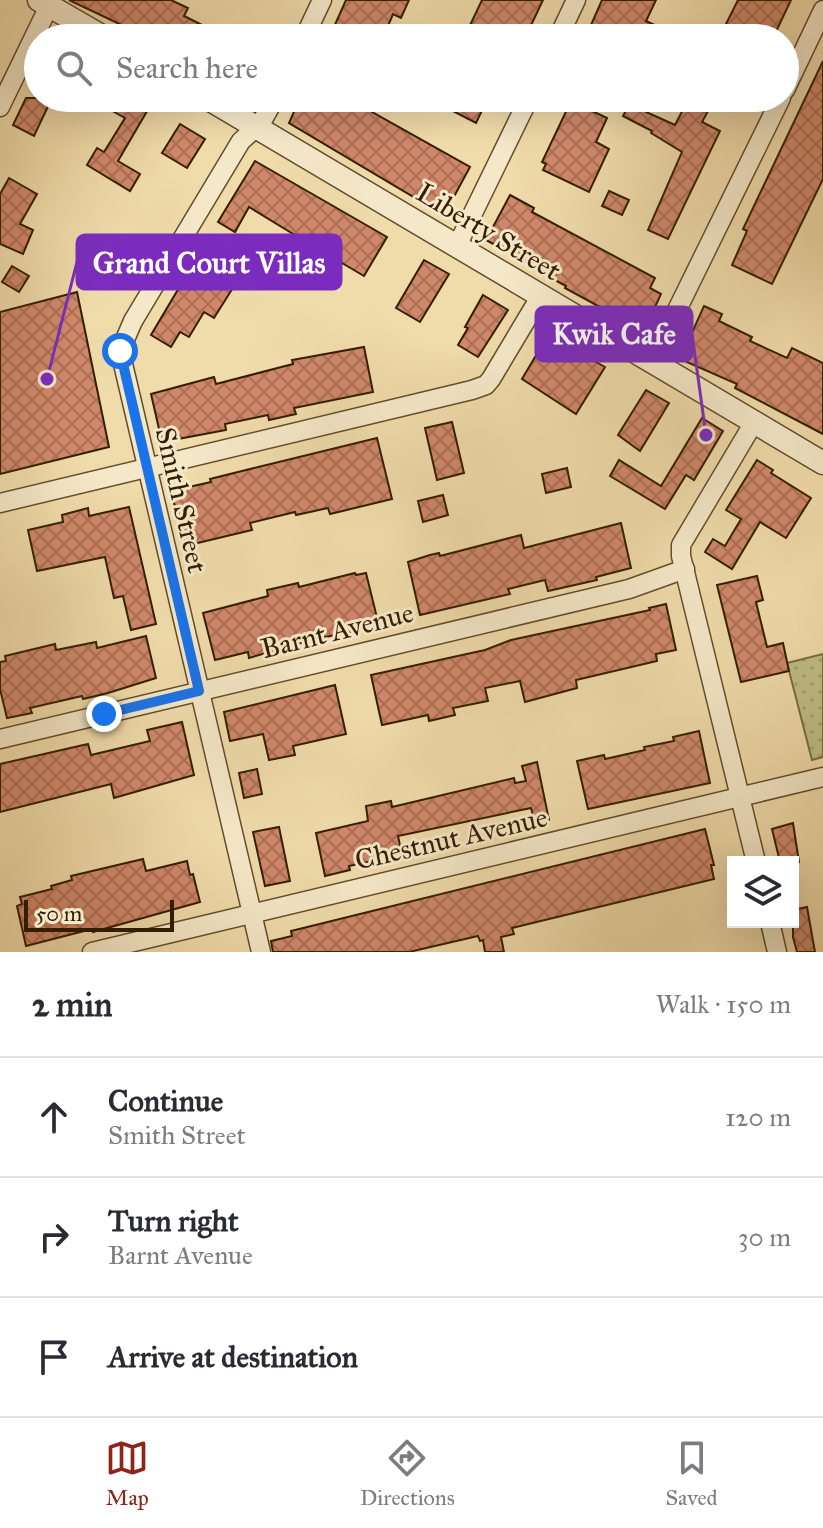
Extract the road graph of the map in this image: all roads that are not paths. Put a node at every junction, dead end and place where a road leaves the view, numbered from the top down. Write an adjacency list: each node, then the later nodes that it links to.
1 (322, 0): 7 (street)
2 (576, 0): 8 (street)
3 (55, 5): 5 (street); 6 (street)
4 (823, 10): 9 (street)
5 (45, 24)
6 (84, 24)
7 (311, 24)
8 (565, 24)
9 (799, 61)
10 (24, 62): 11 (street)
11 (0, 107)
12 (230, 112): 16 (street, Liberty Street)
13 (268, 112): 16 (street, Smith Street)
14 (522, 112): 17 (street)
15 (774, 112): 19 (street)
16 (257, 128): 17 (street, Liberty Street); 22 (street, Smith Street)
17 (457, 246): 18 (street, Liberty Street)
18 (540, 297): 19 (street, Liberty Street); 22 (street)
19 (651, 363): 20 (street, Liberty Street)
20 (753, 424): 21 (street, Liberty Street); 24 (street)
21 (823, 463)
22 (146, 468): 23 (street); 25 (street, Smith Street)
23 (0, 503)
24 (685, 569): 25 (street, Barnt Avenue); 28 (street)
25 (199, 691): 26 (street, Barnt Avenue); 30 (street, Smith Street)
26 (0, 739)
27 (823, 777): 28 (street, Chestnut Avenue)
28 (740, 796): 29 (street); 30 (street, Chestnut Avenue)
29 (755, 856)
30 (252, 913): 32 (street, Chestnut Avenue); 33 (street, Smith Street)
31 (771, 928): 34 (street)
32 (92, 952)
33 (261, 952)
34 (777, 952)

